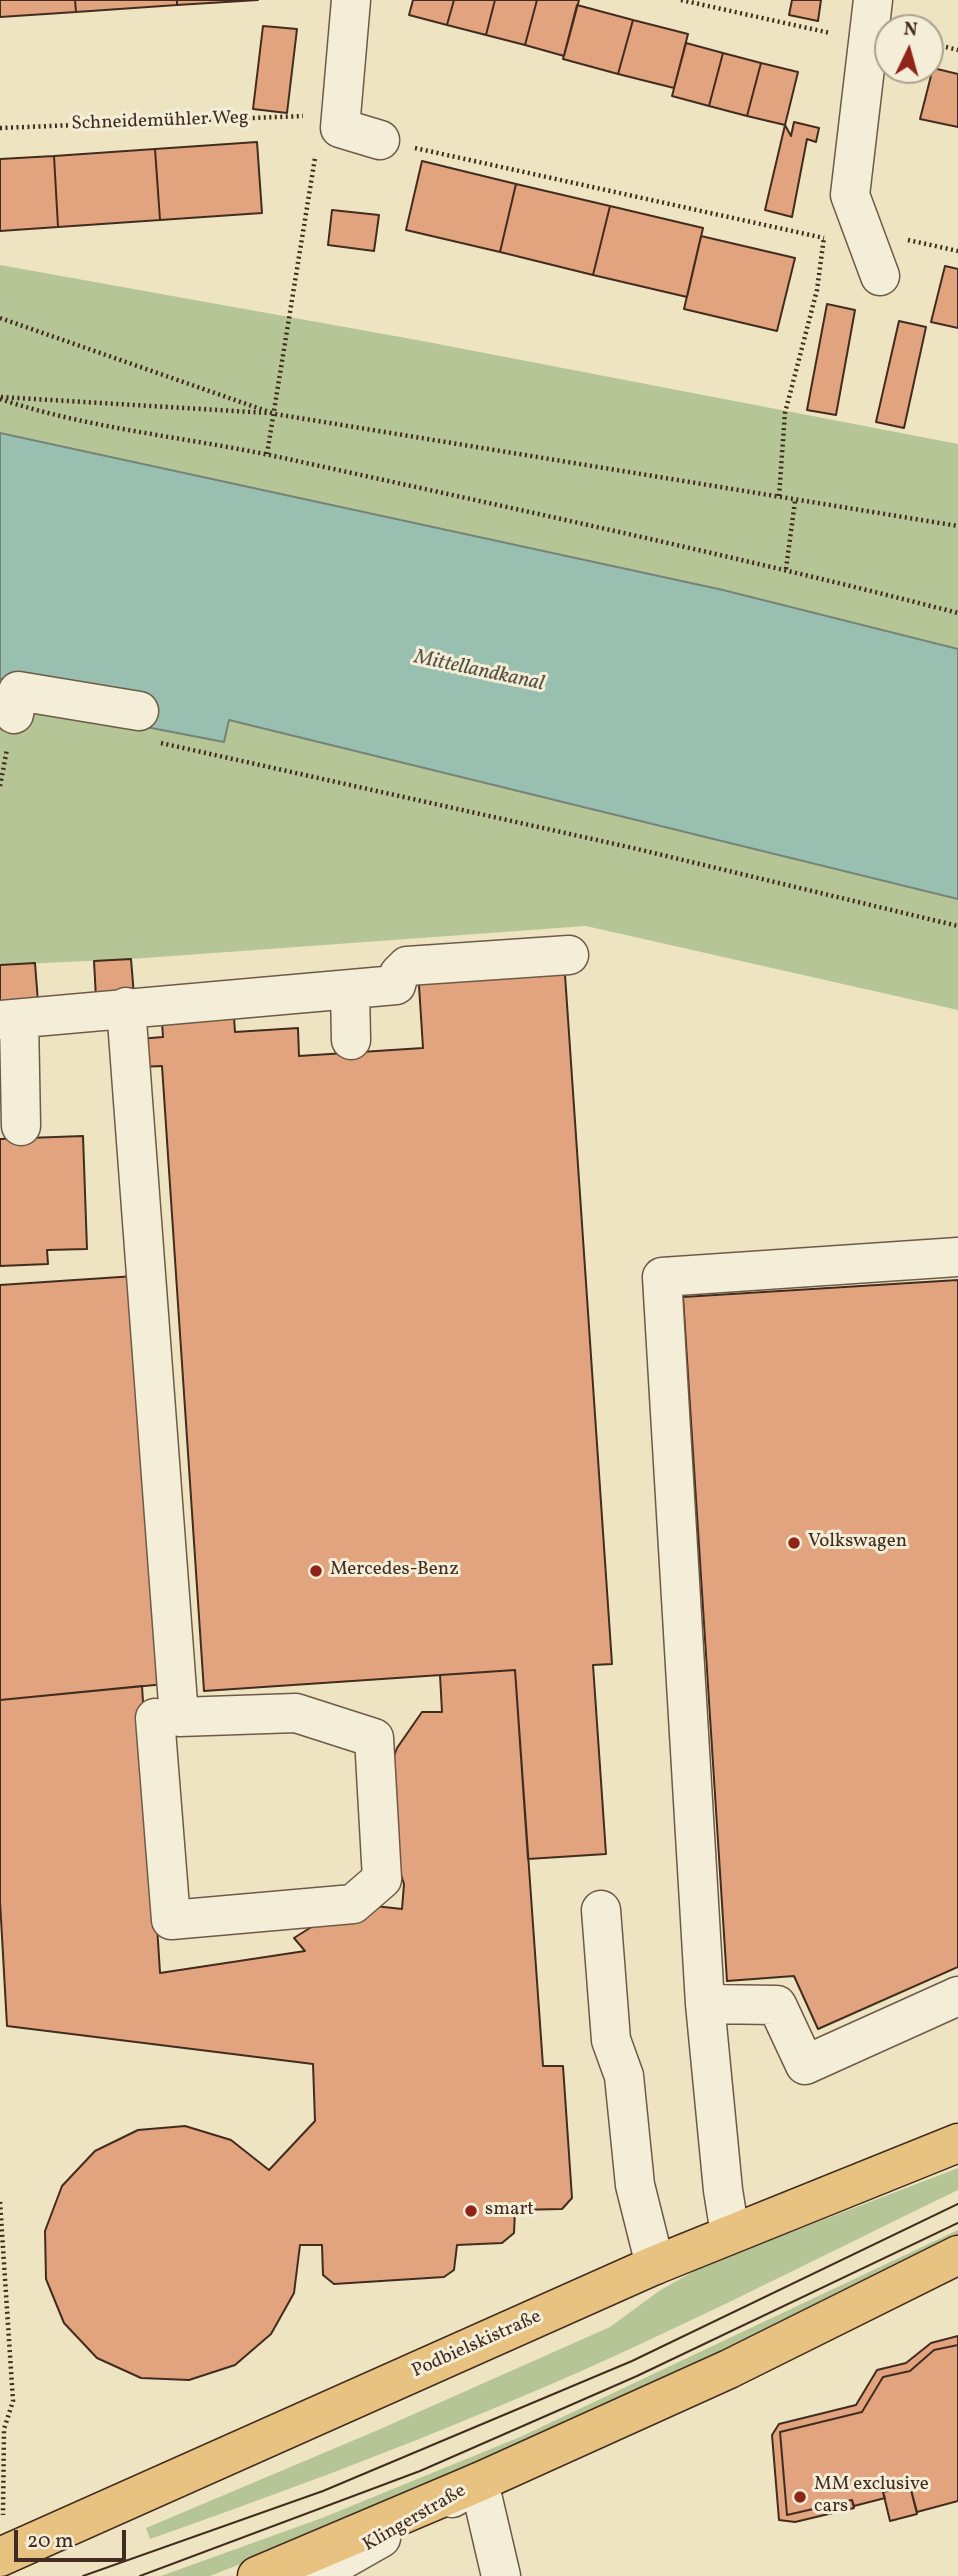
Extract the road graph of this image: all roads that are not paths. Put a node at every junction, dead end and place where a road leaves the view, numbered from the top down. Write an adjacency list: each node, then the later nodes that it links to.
1 (351, 0): 3 (street)
2 (873, 0): 4 (street)
3 (380, 140)
4 (880, 276)
5 (139, 711): 6 (street)
6 (14, 714)
7 (569, 955): 8 (street)
8 (349, 990): 9 (street); 11 (street)
9 (126, 1007): 10 (street); 14 (street)
10 (10, 1019): 12 (street)
11 (351, 1040)
12 (21, 1126)
13 (958, 1257): 17 (street)
14 (167, 1718): 14 (street)
15 (601, 1910): 21 (street)
16 (958, 1996): 17 (street)
17 (705, 2004): 19 (street)
18 (958, 2143): 19 (main road, Podbielskistraße)
19 (730, 2234): 21 (main road, Podbielskistraße)
20 (958, 2255): 22 (main road)
21 (655, 2265): 23 (main road, Podbielskistraße)
22 (479, 2482): 24 (main road); 25 (street, Klingerstraße); 26 (street)
23 (0, 2557)
24 (257, 2576)
25 (314, 2576)
26 (501, 2576)

